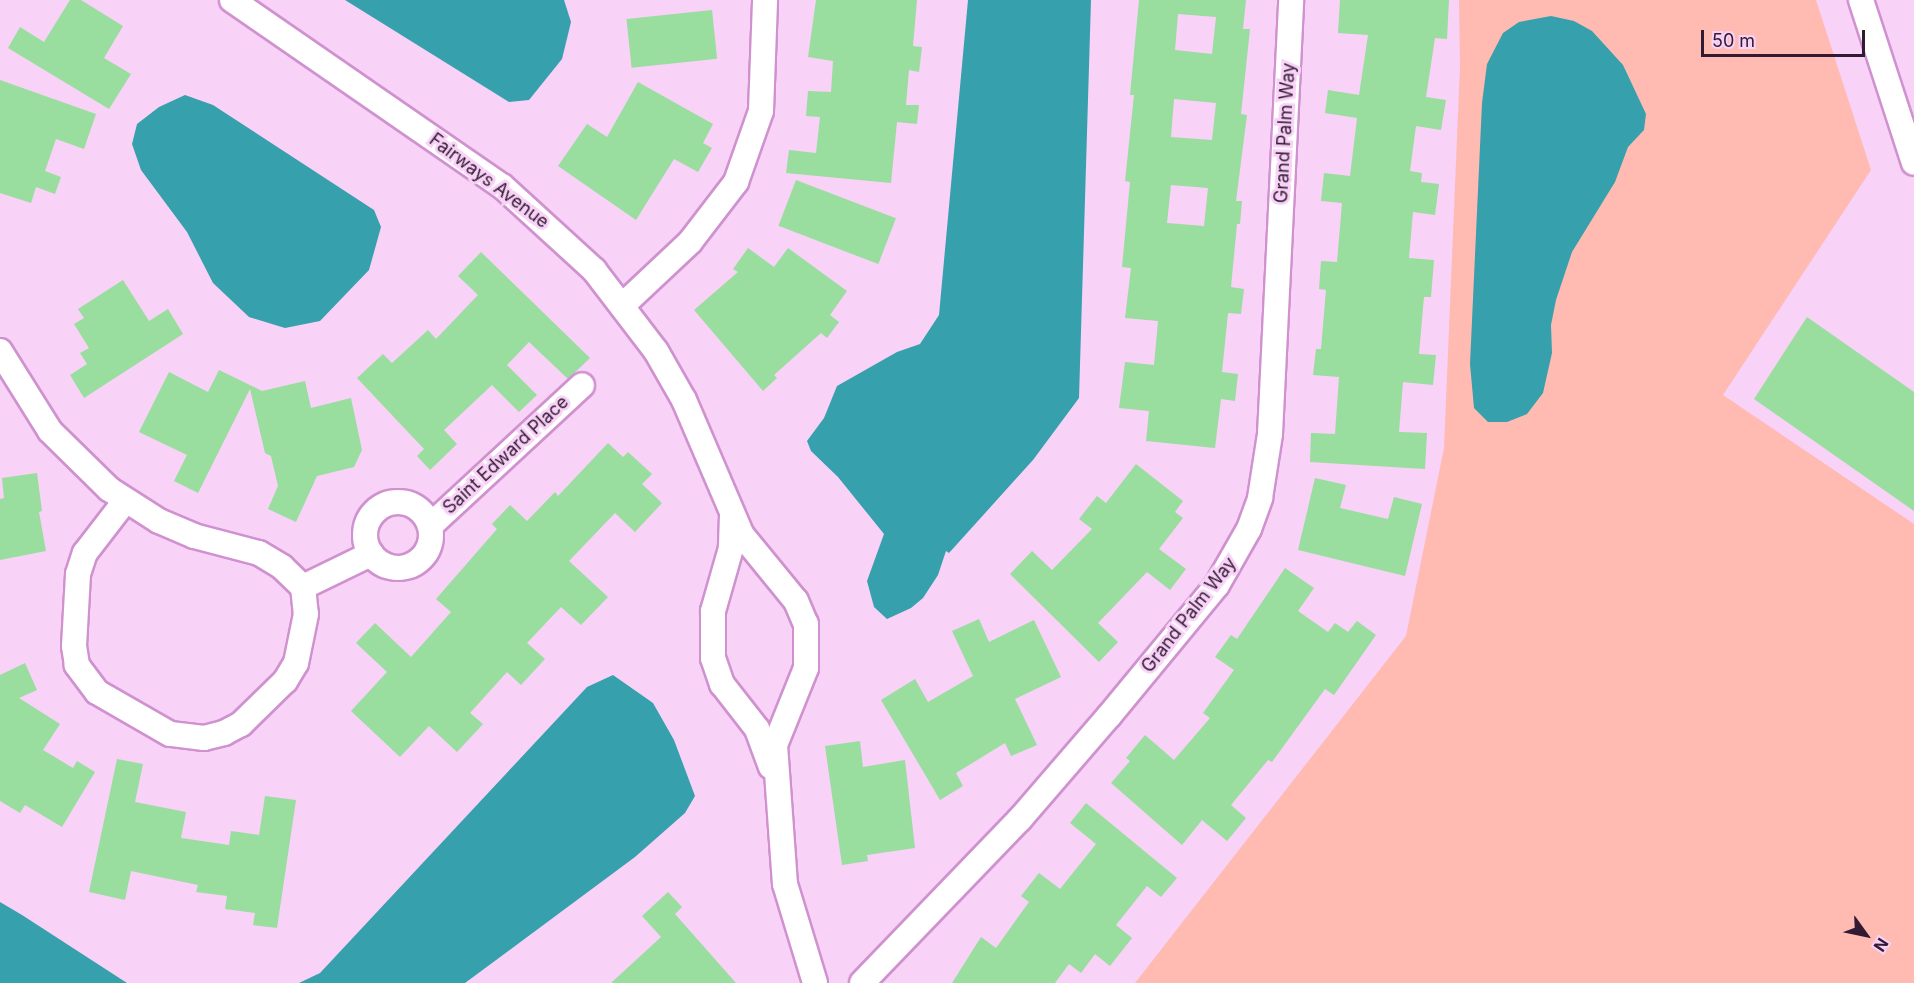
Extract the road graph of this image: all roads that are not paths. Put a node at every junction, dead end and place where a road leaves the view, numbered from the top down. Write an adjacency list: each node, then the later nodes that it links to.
1 (232, 0): 6 (street, Fairways Avenue)
2 (765, 0): 6 (street)
3 (1291, 0): 16 (street, Grand Palm Way)
4 (1861, 0): 5 (street)
5 (1914, 163)
6 (623, 305): 10 (street, Fairways Avenue)
7 (0, 351): 9 (street)
8 (582, 385): 11 (street, Saint Edward Place)
9 (125, 501): 13 (street); 13 (street)
10 (732, 515): 14 (street, Fairways Avenue); 14 (street, Fairways Avenue)
11 (430, 526): 12 (street, Saint Edward Place); 12 (street, Saint Edward Place)
12 (371, 554): 13 (street)
13 (303, 587)
14 (777, 786): 15 (street, Fairways Avenue)
15 (815, 983)
16 (862, 983)

